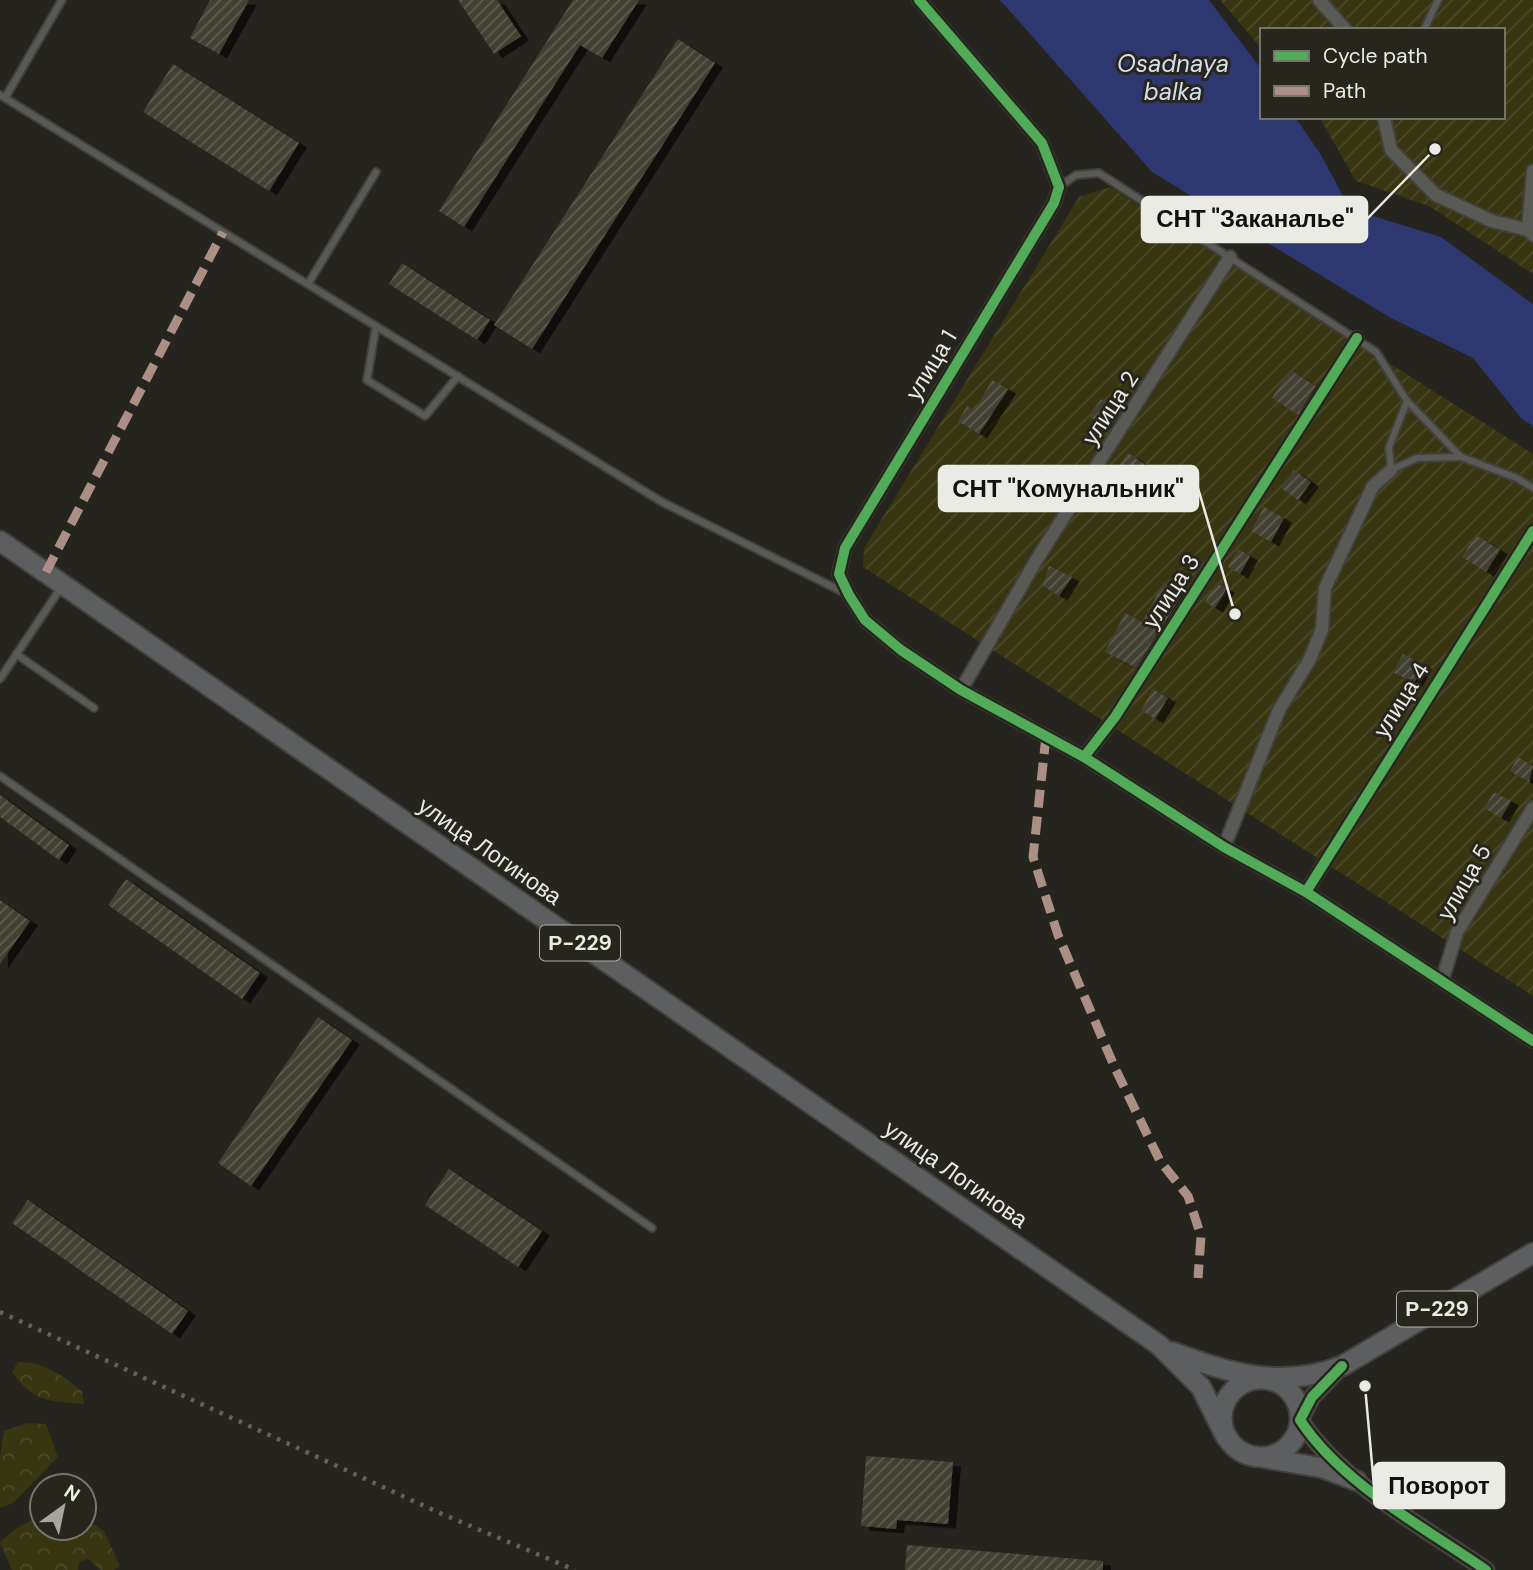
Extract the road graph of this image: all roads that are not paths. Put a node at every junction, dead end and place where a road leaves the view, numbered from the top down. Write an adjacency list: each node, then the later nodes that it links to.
1 (62, 0): 7 (lane)
2 (919, 0): 11 (street)
3 (1319, 0): 5 (street)
4 (1437, 0): 6 (lane)
5 (1344, 28)
6 (1425, 28)
7 (3, 97): 14 (lane)
8 (1384, 119): 12 (street)
9 (376, 172): 14 (lane)
10 (1533, 172): 12 (street)
11 (1059, 187): 13 (lane); 25 (street, улица 1)
12 (1530, 233)
13 (1230, 257): 16 (lane); 28 (street, улица 2)
14 (308, 285): 15 (lane)
15 (376, 326): 17 (lane); 17 (lane)
16 (1357, 338): 18 (lane); 30 (street, улица 3)
17 (458, 376): 25 (lane)
18 (1407, 401): 19 (lane); 20 (lane)
19 (1461, 457): 20 (lane); 21 (lane)
20 (1391, 470): 33 (street)
21 (1533, 488)
22 (1533, 531): 34 (street, улица 4)
23 (0, 541): 24 (main road, улица Логинова / Р-229)
24 (63, 584): 26 (lane); 39 (main road, улица Логинова / Р-229)
25 (849, 594): 28 (street)
26 (16, 653): 27 (lane); 29 (lane)
27 (0, 679)
28 (961, 690): 30 (street)
29 (94, 708)
30 (1084, 757): 33 (street)
31 (0, 776): 37 (lane)
32 (1533, 808): 35 (street, улица 5)
33 (1224, 847): 34 (street)
34 (1306, 892): 35 (street)
35 (1441, 981): 36 (street)
36 (1533, 1041)
37 (652, 1228)
38 (1533, 1253): 40 (main road, Р-229)
39 (1159, 1345): 41 (main road); 43 (main road)
40 (1342, 1366): 41 (main road); 42 (street)
41 (1262, 1378): 42 (main road); 43 (main road)
42 (1300, 1420): 44 (main road); 45 (street)
43 (1226, 1437): 44 (main road)
44 (1254, 1457): 45 (main road)
45 (1357, 1481): 46 (street)
46 (1486, 1570)

